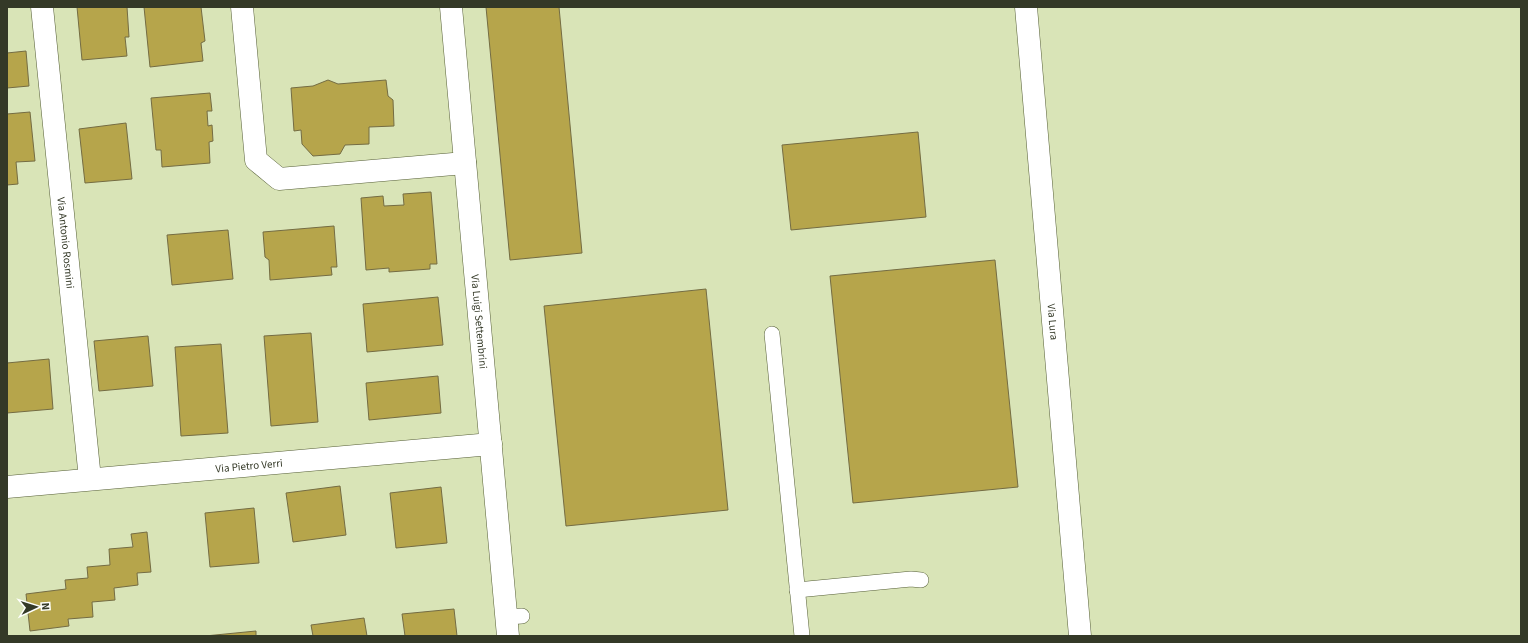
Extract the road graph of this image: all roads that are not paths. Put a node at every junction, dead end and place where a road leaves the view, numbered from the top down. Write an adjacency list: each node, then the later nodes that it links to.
1 (42, 7): 8 (street, Via Antonio Rosmini)
2 (242, 7): 5 (street)
3 (451, 7): 5 (street, Via Luigi Settembrini)
4 (1026, 7): 14 (street, Via Lura)
5 (465, 163): 7 (street, Via Luigi Settembrini)
6 (772, 334): 11 (lane)
7 (491, 444): 8 (street, Via Pietro Verri); 12 (street, Via Luigi Settembrini)
8 (90, 479): 9 (street, Via Pietro Verri)
9 (7, 487)
10 (921, 580): 11 (lane)
11 (797, 590): 13 (lane)
12 (512, 623)
13 (802, 636)
14 (1080, 636)

